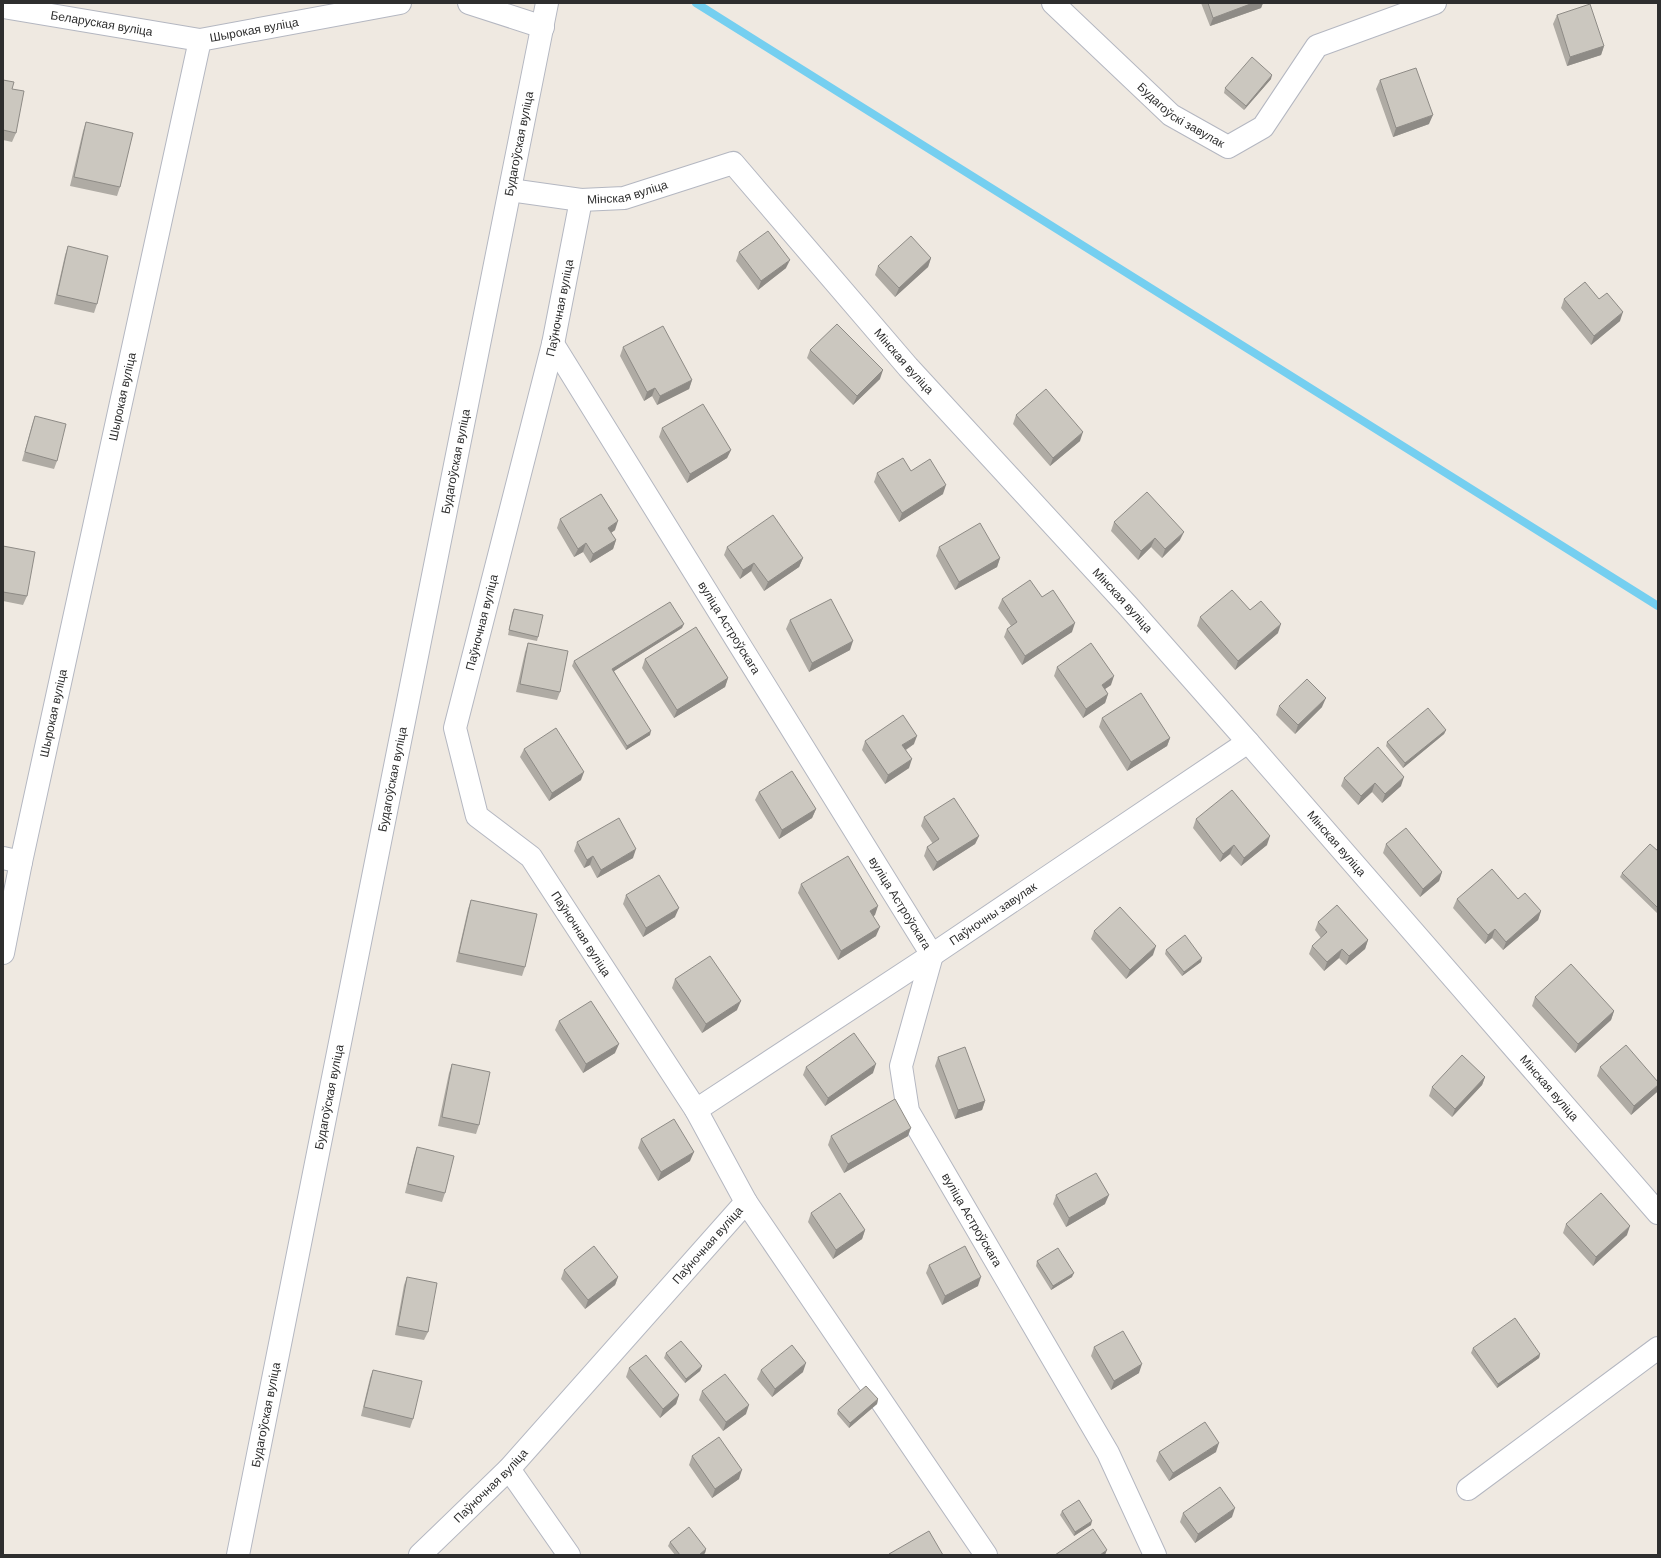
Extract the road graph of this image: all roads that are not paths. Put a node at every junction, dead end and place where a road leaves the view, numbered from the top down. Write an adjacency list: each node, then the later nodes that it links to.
1 (400, 3): 8 (street, Шырокая вуліца)
2 (469, 3): 7 (street)
3 (548, 3): 7 (street, Будагоўская вуліца)
4 (1053, 3): 5 (street, Будагоўскі завулак)
5 (1435, 3)
6 (3, 6): 8 (street, Беларуская вуліца)
7 (543, 27): 9 (street, Будагоўская вуліца)
8 (200, 40): 13 (street, Шырокая вуліца)
9 (510, 190): 10 (street, Мінская вуліца); 22 (street, Будагоўская вуліца)
10 (581, 200): 11 (street, Паўночная вуліца); 12 (street, Мінская вуліца)
11 (553, 344): 15 (street, вуліца Астроўскага); 16 (street, Паўночная вуліца)
12 (1248, 742): 15 (street, Паўночны завулак); 18 (street, Мінская вуліца)
13 (12, 860): 14 (street, Шырокая вуліца)
14 (3, 953)
15 (932, 955): 16 (street, Паўночны завулак); 26 (street, вуліца Астроўскага)
16 (696, 1110): 17 (street, Паўночная вуліца)
17 (746, 1202): 20 (street, Паўночная вуліца); 25 (street)
18 (1658, 1214)
19 (1658, 1348): 21 (street)
20 (508, 1469): 23 (street, Паўночная вуліца); 24 (street)
21 (1468, 1489)
22 (238, 1555)
23 (420, 1555)
24 (569, 1555)
25 (986, 1555)
26 (1155, 1555)

